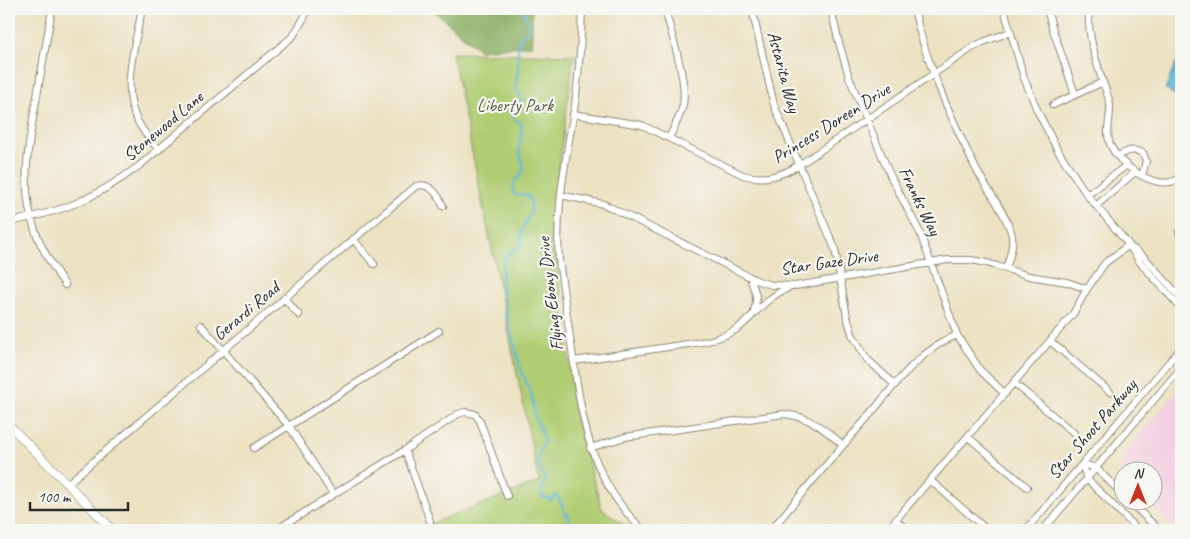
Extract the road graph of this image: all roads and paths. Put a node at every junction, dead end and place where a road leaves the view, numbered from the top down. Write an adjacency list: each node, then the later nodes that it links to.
1 (52, 9): 31 (street)
2 (142, 9): 20 (street)
3 (308, 9): 20 (street, Stonewood Lane)
4 (582, 9): 17 (street, Flying Ebony Drive)
5 (665, 9): 19 (street)
6 (752, 9): 22 (street, Astarita Way)
7 (831, 9): 18 (street, Franks Way)
8 (914, 9): 13 (street)
9 (1004, 9): 12 (street)
10 (1048, 9): 15 (street)
11 (1088, 9): 14 (street)
12 (1010, 32): 13 (street, Princess Doreen Drive); 28 (street)
13 (934, 74): 18 (street, Princess Doreen Drive); 39 (street)
14 (1103, 82): 15 (street); 21 (street)
15 (1075, 94): 16 (street)
16 (1053, 105)
17 (573, 114): 19 (street, Princess Doreen Drive); 27 (street, Flying Ebony Drive)
18 (867, 120): 22 (street, Princess Doreen Drive); 37 (street, Franks Way)
19 (669, 138): 22 (street, Princess Doreen Drive)
20 (159, 150): 31 (street, Stonewood Lane)
21 (1118, 156): 23 (street); 25 (street)
22 (799, 165): 41 (street, Astarita Way)
23 (1127, 165): 24 (street); 28 (street)
24 (1135, 172): 25 (street); 30 (street)
25 (1142, 176): 26 (street)
26 (1180, 180)
27 (561, 195): 40 (street, Star Gaze Drive); 56 (street, Flying Ebony Drive)
28 (1087, 195): 30 (street)
29 (443, 206): 35 (street, Gerardi Road)
30 (1096, 206): 36 (street)
31 (31, 218): 32 (street, Stonewood Lane); 42 (street)
32 (9, 222)
33 (1181, 230): 34 (street)
34 (1181, 238)
35 (353, 239): 38 (street); 45 (street, Gerardi Road)
36 (1129, 245): 44 (street); 46 (street); 47 (street)
37 (930, 262): 39 (street, Star Gaze Drive); 41 (street, Star Gaze Drive); 52 (street, Franks Way)
38 (374, 264)
39 (1006, 269): 44 (street, Star Gaze Drive)
40 (750, 277): 43 (street, Star Gaze Drive); 48 (street)
41 (840, 278): 43 (street, Star Gaze Drive); 59 (street, Astarita Way)
42 (65, 285)
43 (792, 286): 48 (street)
44 (1087, 289): 53 (street)
45 (284, 298): 49 (street); 55 (street, Gerardi Road)
46 (1181, 298)
47 (1181, 308)
48 (754, 312): 56 (street)
49 (299, 315)
50 (201, 325): 55 (street)
51 (439, 331): 63 (street)
52 (957, 335): 59 (street); 61 (street, Franks Way)
53 (1050, 341): 58 (street); 60 (street)
54 (1181, 348): 70 (street, Star Shoot Parkway)
55 (222, 350): 63 (street); 74 (street, Gerardi Road)
56 (574, 361): 68 (street, Flying Ebony Drive)
57 (1181, 368): 71 (street, Star Shoot Parkway)
58 (1014, 383): 61 (street); 64 (street)
59 (895, 385): 66 (street)
60 (1110, 392)
61 (1005, 394): 65 (street)
62 (9, 425): 74 (main road)
63 (289, 426): 67 (street); 77 (street)
64 (1074, 433)
65 (968, 437): 73 (street); 76 (street)
66 (843, 446): 68 (street); 85 (street)
67 (254, 448)
68 (590, 448): 84 (street, Flying Ebony Drive)
69 (405, 450): 77 (street); 78 (street); 81 (street)
70 (1082, 464): 71 (street); 72 (street); 89 (street, Star Shoot Parkway)
71 (1096, 468): 72 (street, Star Shoot Parkway); 75 (street)
72 (1087, 479): 90 (street, Star Shoot Parkway); 91 (street)
73 (930, 480): 80 (street); 88 (street)
74 (67, 484): 82 (main road)
75 (1112, 484)
76 (1027, 487)
77 (333, 494): 83 (street)
78 (507, 496)
79 (1140, 512): 92 (street)
80 (896, 520): 86 (street); 87 (street)
81 (430, 521)
82 (113, 530)
83 (276, 530)
84 (643, 530)
85 (771, 530)
86 (887, 530)
87 (907, 530)
88 (987, 530)
89 (1026, 530)
90 (1043, 530)
91 (1138, 530)
92 (1159, 530)

